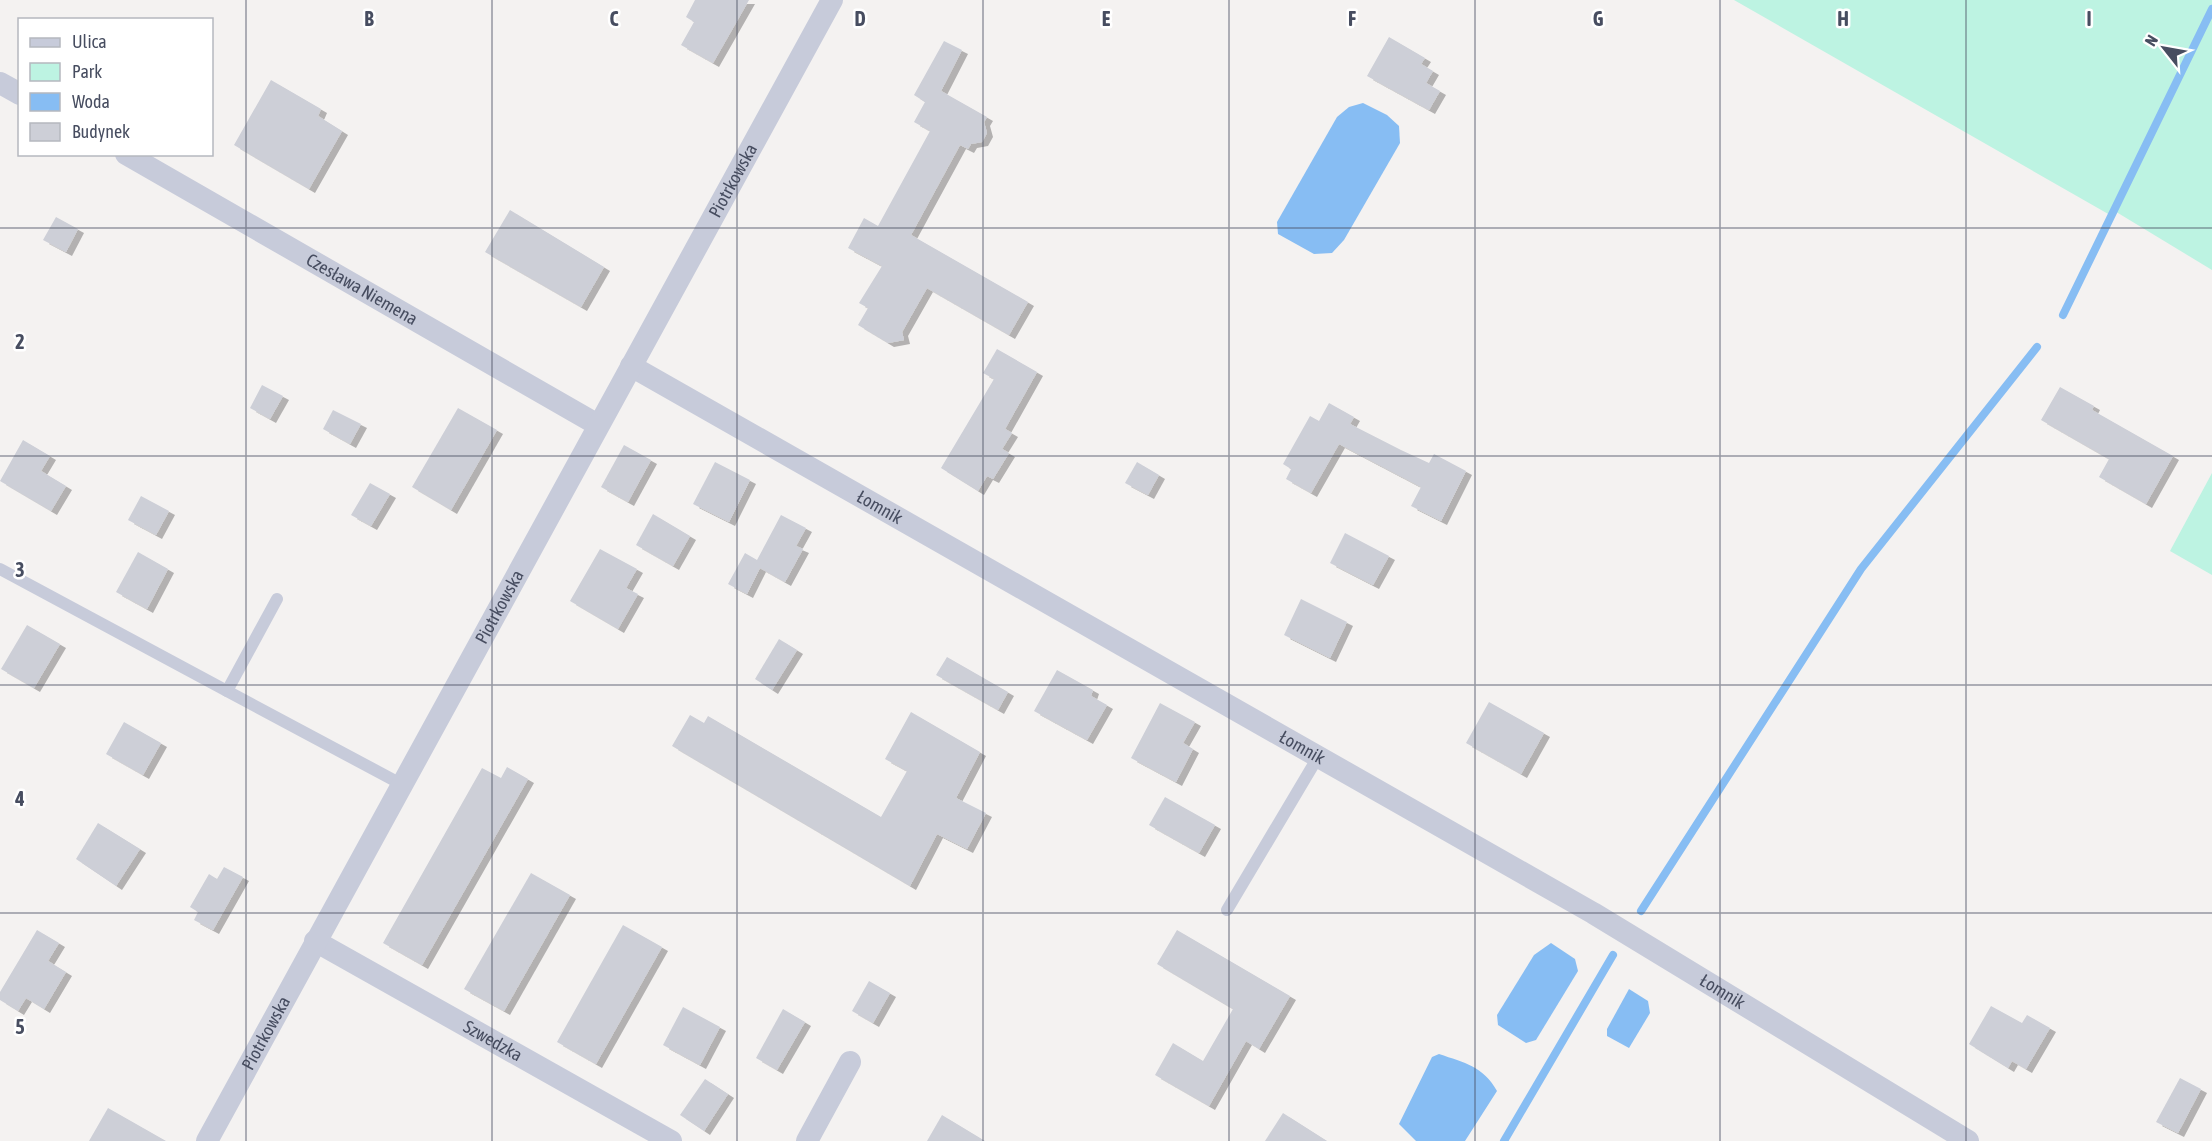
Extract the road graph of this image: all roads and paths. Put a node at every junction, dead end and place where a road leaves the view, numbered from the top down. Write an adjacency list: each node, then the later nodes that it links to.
1 (832, 0): 5 (street, Piotrkowska)
2 (0, 83): 3 (street)
3 (18, 93)
4 (129, 156): 6 (street, Czesława Niemena)
5 (631, 366): 6 (street, Piotrkowska); 10 (street, Łomnik)
6 (598, 425): 11 (street, Piotrkowska)
7 (0, 569): 9 (lane)
8 (277, 599): 9 (lane)
9 (227, 691): 11 (lane)
10 (1318, 757): 12 (lane); 18 (street, Łomnik)
11 (401, 784): 13 (street, Piotrkowska)
12 (1227, 910)
13 (315, 941): 15 (street, Piotrkowska); 16 (street, Szwedzka)
14 (850, 1062): 17 (street)
15 (207, 1141)
16 (671, 1141)
17 (807, 1141)
18 (1968, 1141)

